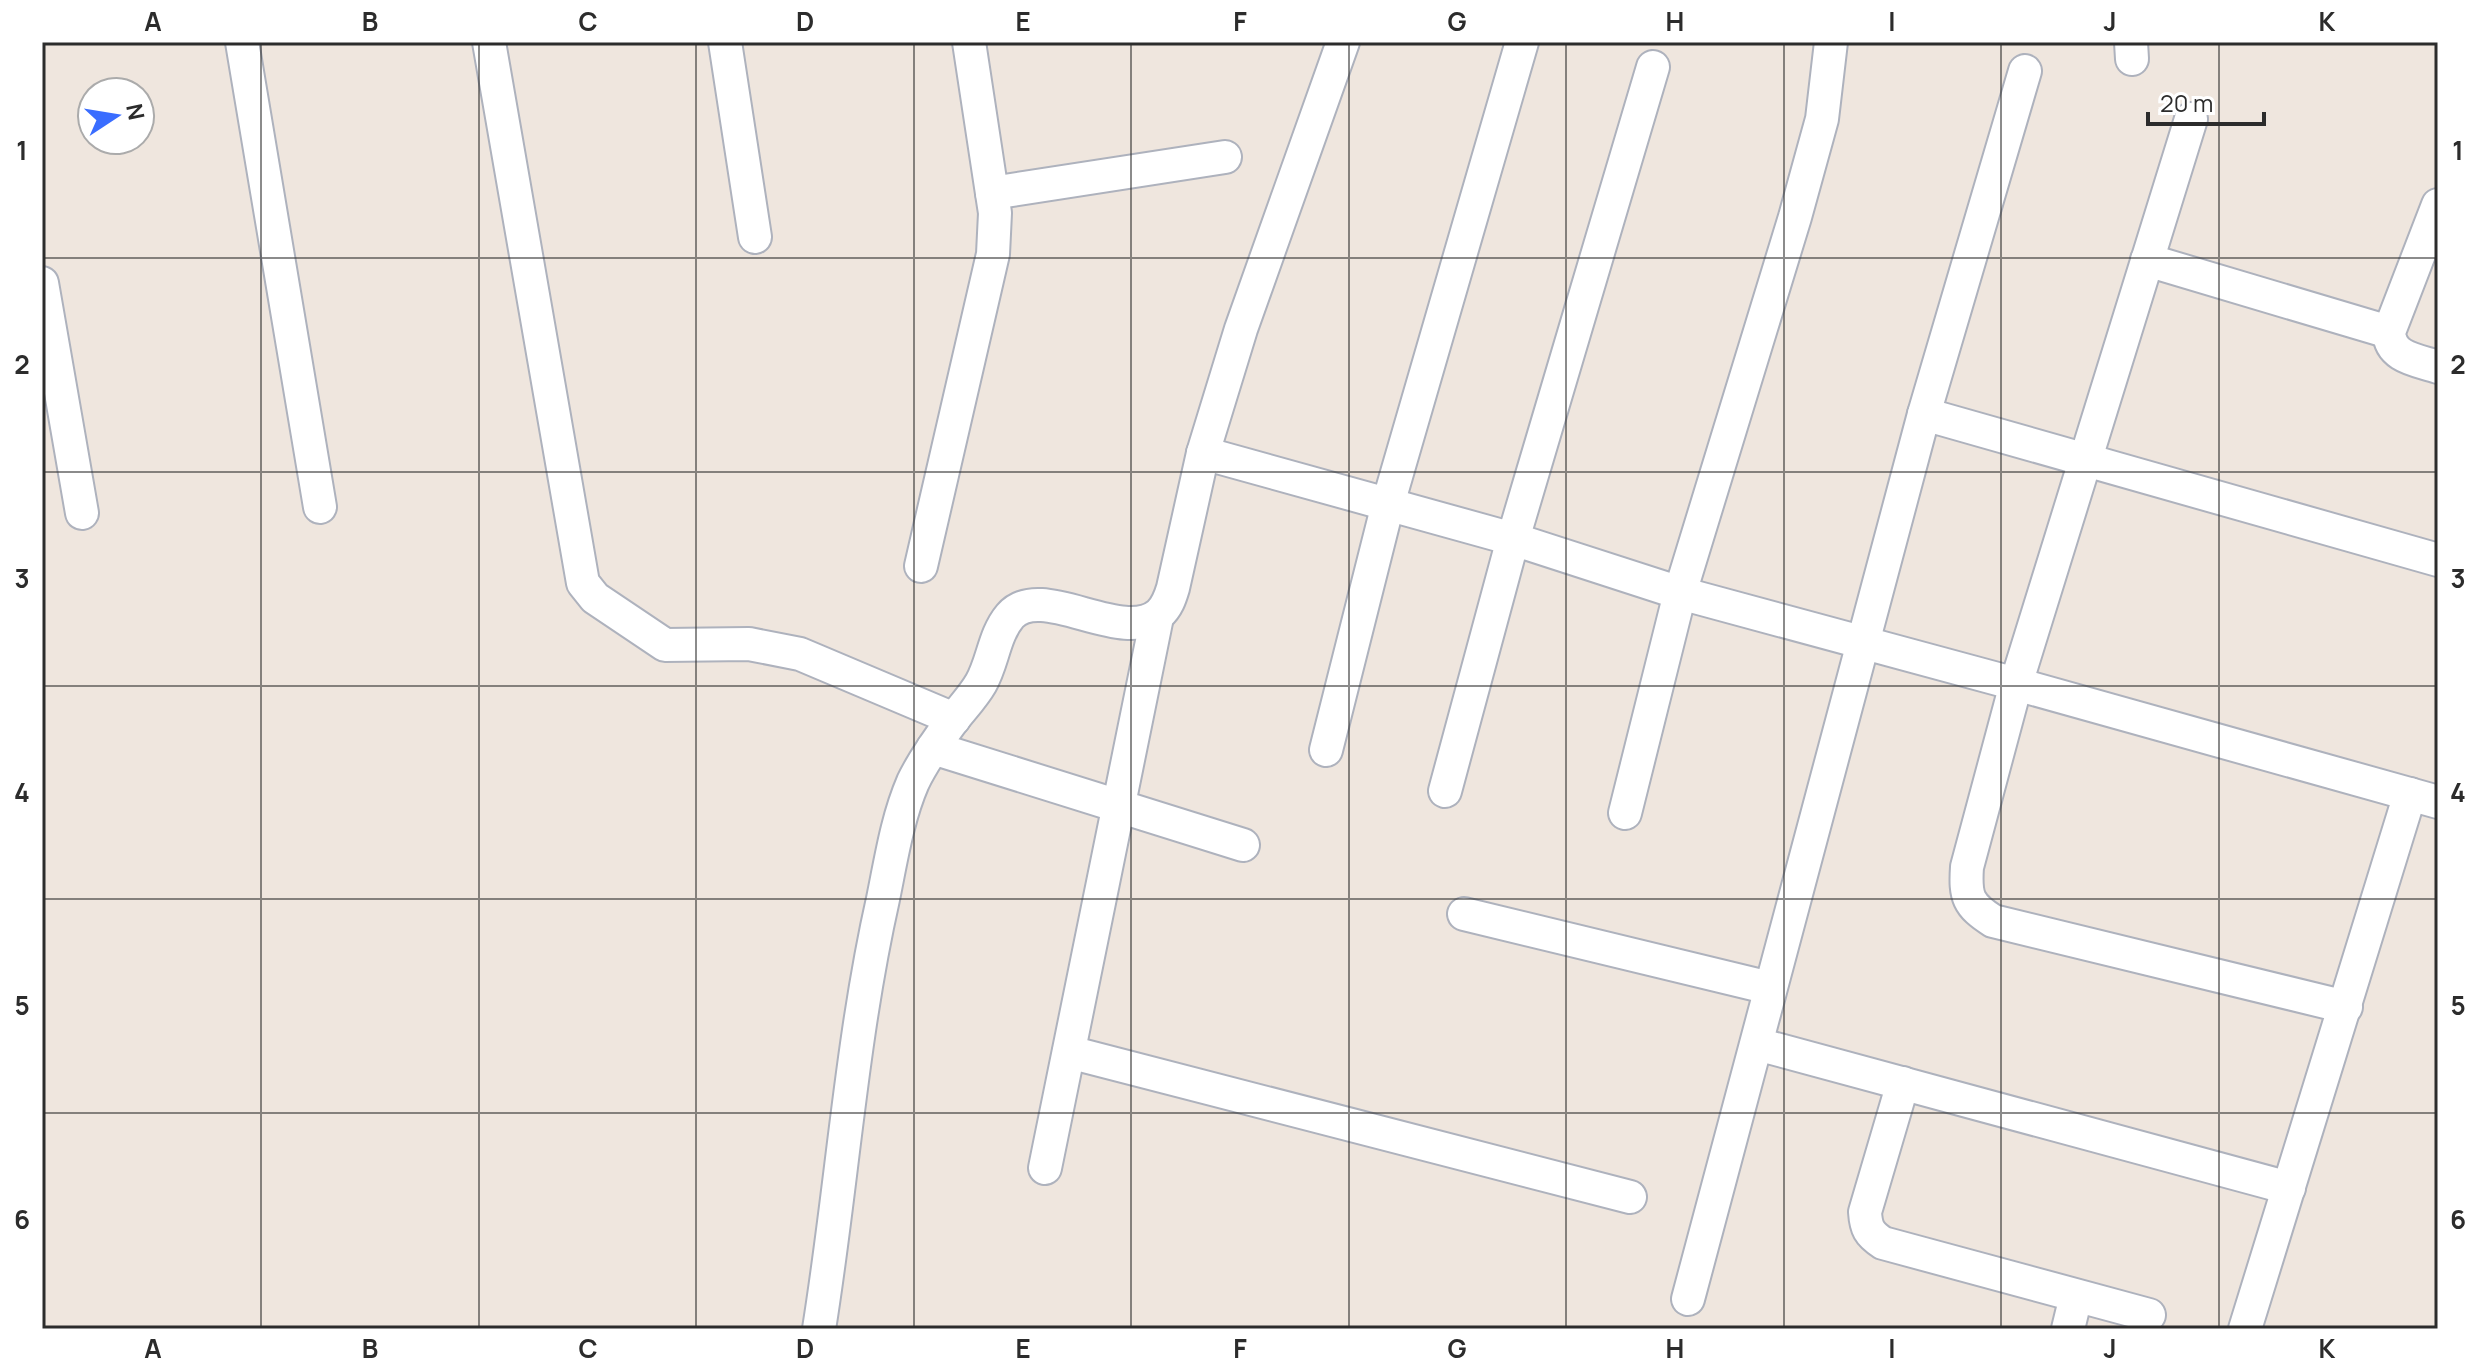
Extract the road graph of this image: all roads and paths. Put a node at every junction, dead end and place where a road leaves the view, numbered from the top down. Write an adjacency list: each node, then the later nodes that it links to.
1 (242, 42): 23 (street)
2 (489, 42): 32 (street)
3 (725, 42): 14 (street)
4 (969, 42): 12 (street)
5 (1343, 42): 20 (street)
6 (1522, 42): 22 (street)
7 (1831, 42): 28 (street)
8 (1653, 67): 25 (street)
9 (2025, 71): 19 (street)
10 (2191, 119): 15 (street)
11 (1225, 157): 12 (street)
12 (992, 193): 27 (street)
13 (2438, 205): 17 (street)
14 (755, 237)
15 (2147, 260): 17 (street); 21 (street)
16 (42, 283): 24 (street)
17 (2389, 332): 18 (street)
18 (2438, 367)
19 (1924, 414): 21 (street); 30 (street)
20 (1203, 453): 22 (street); 29 (street)
21 (2084, 460): 26 (street); 31 (street)
22 (1388, 504): 25 (street); 34 (street)
23 (320, 507)
24 (82, 513)
25 (1513, 539): 28 (street); 35 (street)
26 (2438, 560)
27 (921, 566)
28 (1680, 593): 30 (street); 38 (street)
29 (1157, 617): 32 (street); 37 (street)
30 (1862, 644): 31 (street); 41 (street)
31 (2016, 684): 36 (street); 42 (street)
32 (954, 719): 33 (street)
33 (933, 748): 37 (street); 52 (street)
34 (1326, 750)
35 (1445, 791)
36 (2424, 798): 42 (street)
37 (1118, 808): 39 (street); 44 (street)
38 (1625, 813)
39 (1243, 845)
40 (1464, 914): 41 (street)
41 (1770, 988): 43 (street)
42 (2346, 1007): 47 (street)
43 (1757, 1044): 45 (street); 50 (street)
44 (1069, 1052): 46 (street); 48 (street)
45 (1903, 1083): 47 (street); 49 (street)
46 (1045, 1168)
47 (2289, 1188): 54 (street)
48 (1630, 1197)
49 (2076, 1296): 51 (street); 53 (street)
50 (1688, 1299)
51 (2149, 1315)
52 (819, 1329)
53 (2068, 1329)
54 (2245, 1329)

